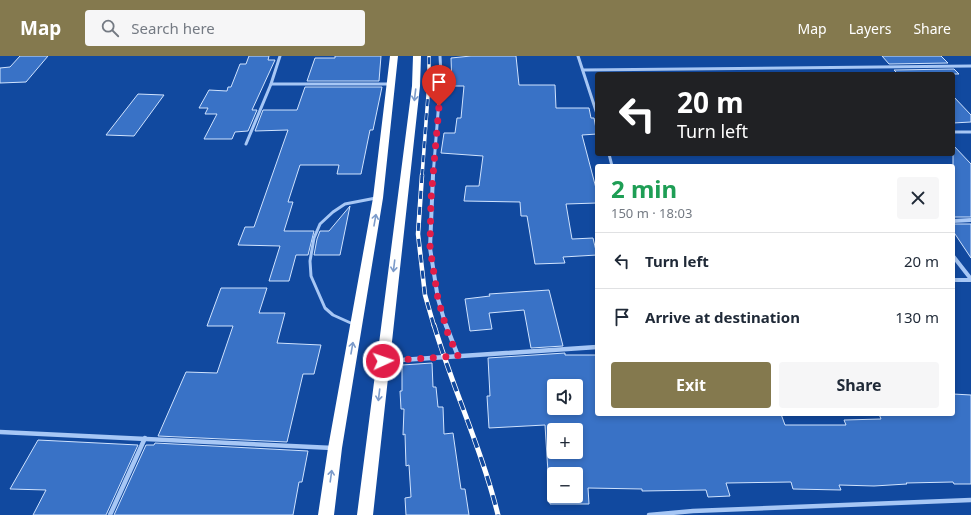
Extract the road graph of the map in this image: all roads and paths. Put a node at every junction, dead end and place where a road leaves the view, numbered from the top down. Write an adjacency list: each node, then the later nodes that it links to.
1 (280, 56): 8 (street)
2 (394, 56): 9 (highway)
3 (417, 56): 23 (highway, one-way to 23)
4 (440, 56): 22 (street)
5 (578, 56): 7 (street)
6 (971, 66): 7 (street)
7 (583, 70): 10 (street)
8 (271, 84): 9 (street); 13 (street)
9 (391, 84): 14 (highway)
10 (595, 108)
11 (955, 132): 12 (street)
12 (971, 132)
13 (246, 144)
14 (378, 198): 20 (highway, one-way to 14); 20 (lane)
15 (971, 220): 16 (street)
16 (955, 221)
17 (955, 259): 19 (street)
18 (955, 280): 19 (street)
19 (971, 280)
20 (356, 326): 26 (highway, one-way to 20)
21 (595, 347): 22 (street)
22 (458, 356): 23 (street)
23 (383, 361): 31 (highway, one-way to 31)
24 (0, 432): 25 (street)
25 (145, 438): 26 (street); 29 (street)
26 (335, 448): 30 (highway, one-way to 26)
27 (970, 501): 28 (street)
28 (694, 513): 32 (street)
29 (110, 515)
30 (326, 515)
31 (365, 515)
32 (649, 515)

